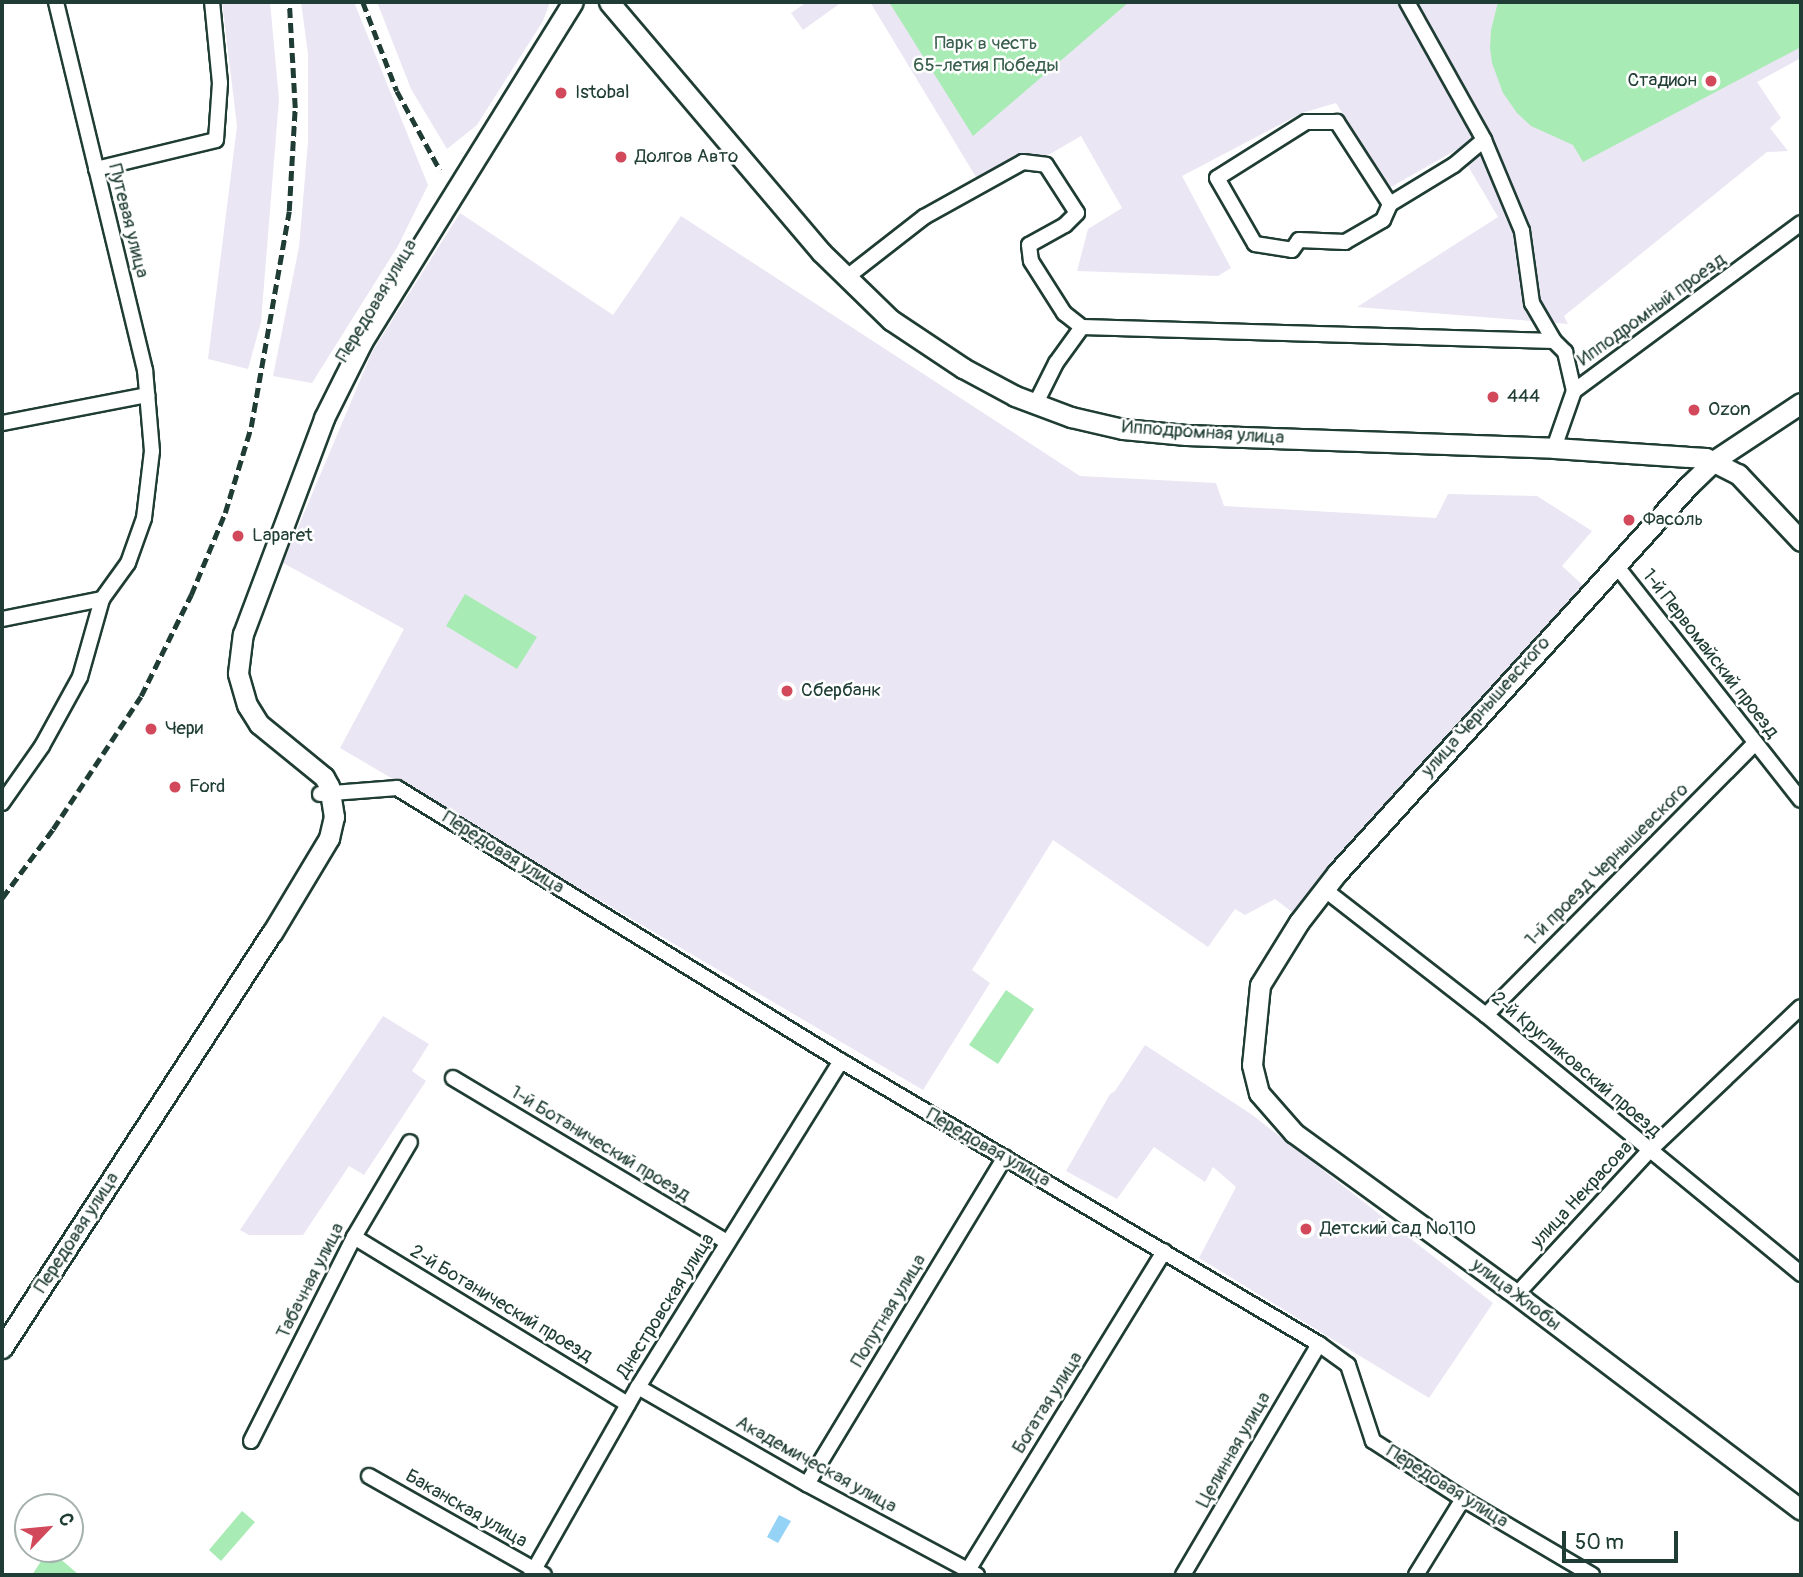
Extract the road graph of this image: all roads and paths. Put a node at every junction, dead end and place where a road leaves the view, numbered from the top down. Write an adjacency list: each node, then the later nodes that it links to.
1 (56, 2): 7 (street, Путевая улица)
2 (212, 2): 7 (street)
3 (1407, 2): 6 (street)
4 (567, 3): 25 (street, Передовая улица)
5 (608, 4): 10 (street, Ипподромная улица)
6 (1484, 140): 8 (street); 12 (street)
7 (96, 169): 14 (street, Путевая улица)
8 (1390, 204): 8 (street)
9 (1801, 223): 13 (street, Ипподромный проезд)
10 (847, 277): 11 (street); 16 (street, Ипподромная улица)
11 (1082, 327): 12 (street); 16 (street)
12 (1555, 341): 13 (street)
13 (1574, 391): 18 (street, Ипподромный проезд)
14 (147, 395): 17 (street); 22 (street, Путевая улица)
15 (1801, 403): 19 (street, улица Чернышевского)
16 (1035, 405): 18 (street, Ипподромная улица)
17 (2, 423)
18 (1554, 449): 19 (street, Ипподромная улица)
19 (1715, 460): 20 (street); 21 (street, улица Чернышевского)
20 (1801, 541)
21 (1615, 564): 24 (street, 1-й Первомайский проезд); 28 (street, улица Чернышевского)
22 (102, 599): 23 (street); 27 (street)
23 (2, 619)
24 (1755, 743): 26 (street, 1-й Первомайский проезд); 30 (street, 1-й проезд Чернышевского)
25 (326, 793): 31 (street, Передовая улица); 42 (street, Передовая улица); 44 (street, Передовая улица)
26 (1801, 800)
27 (2, 803)
28 (1324, 889): 30 (street, 2-й Кругликовский проезд); 32 (street, улица Чернышевского)
29 (1801, 1007): 35 (street, улица Некрасова)
30 (1486, 1015): 35 (street, 2-й Кругликовский проезд)
31 (841, 1061): 36 (street, Передовая улица); 38 (street, Днестровская улица)
32 (1252, 1065): 41 (street, улица Жлобы)
33 (453, 1078): 38 (street, 1-й Ботанический проезд)
34 (410, 1142): 37 (street, Табачная улица)
35 (1649, 1151): 40 (street, 2-й Кругликовский проезд); 41 (street, улица Некрасова)
36 (1005, 1157): 39 (street, Передовая улица); 49 (street, Попутная улица)
37 (355, 1237): 46 (street, 2-й Ботанический проезд); 47 (street, Табачная улица)
38 (727, 1242): 45 (street, Днестровская улица)
39 (1164, 1251): 43 (street, Передовая улица); 53 (street, Богатая улица)
40 (1801, 1274)
41 (1516, 1295): 51 (street, улица Жлобы)
42 (2, 1327)
43 (1318, 1344): 50 (street, Передовая улица); 54 (street, Целинная улица)
44 (2, 1348)
45 (638, 1387): 46 (street, Днестровская улица); 49 (street, Академическая улица)
46 (628, 1404): 52 (street, Днестровская улица)
47 (251, 1441)
48 (369, 1476): 52 (street, Баканская улица)
49 (807, 1484): 53 (street, Академическая улица)
50 (1463, 1499): 55 (street); 56 (street, Передовая улица)
51 (1801, 1510)
52 (536, 1573)
53 (970, 1573)
54 (1183, 1575)
55 (1416, 1575)
56 (1592, 1575)

